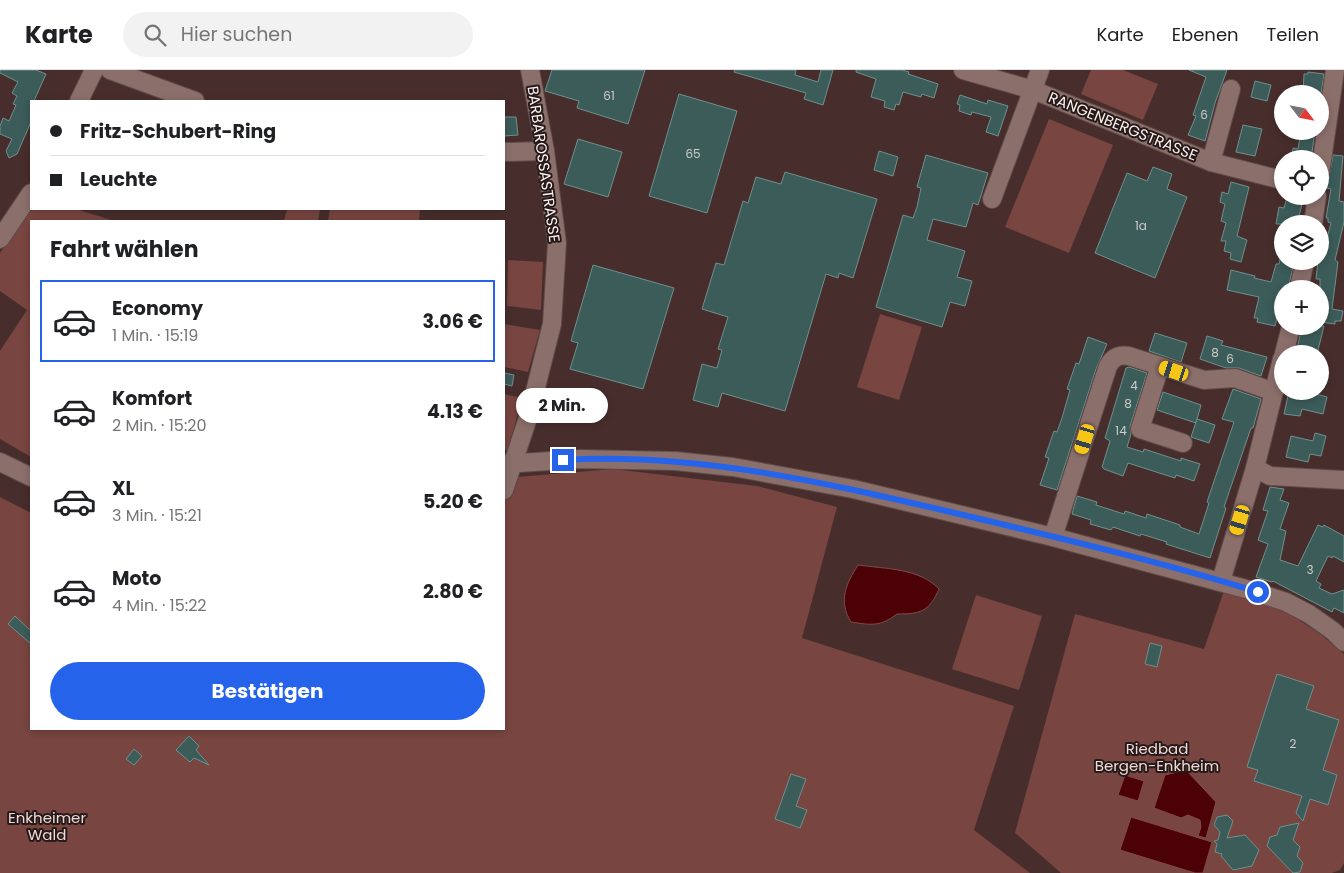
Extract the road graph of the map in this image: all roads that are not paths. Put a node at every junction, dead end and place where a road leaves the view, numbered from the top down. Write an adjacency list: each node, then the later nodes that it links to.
1 (94, 70): 9 (street)
2 (110, 70): 10 (street)
3 (530, 70): 12 (street, BARBAROSSASTRASSE)
4 (963, 70): 7 (street, RANGENBERGSTRASSE)
5 (1040, 70): 7 (street)
6 (1335, 70): 11 (street)
7 (1032, 90): 14 (street, RANGENBERGSTRASSE); 17 (street)
8 (1231, 90): 14 (street)
9 (79, 100)
10 (192, 100)
11 (1323, 150)
12 (545, 151): 13 (street); 23 (street, BARBAROSSASTRASSE)
13 (505, 152)
14 (1211, 162): 15 (street, RANGENBERGSTRASSE)
15 (1274, 178)
16 (30, 194): 18 (street)
17 (992, 199)
18 (0, 239)
19 (1160, 366): 20 (street); 21 (street); 28 (street)
20 (1274, 392): 24 (street)
21 (1183, 442)
22 (0, 462): 25 (street)
23 (508, 463): 27 (street, BARBAROSSASTRASSE); 28 (street)
24 (1256, 468): 26 (street); 29 (street)
25 (30, 477)
26 (1344, 480)
27 (505, 483)
28 (1053, 537): 29 (street)
29 (1221, 582): 30 (street)
30 (1344, 642)

